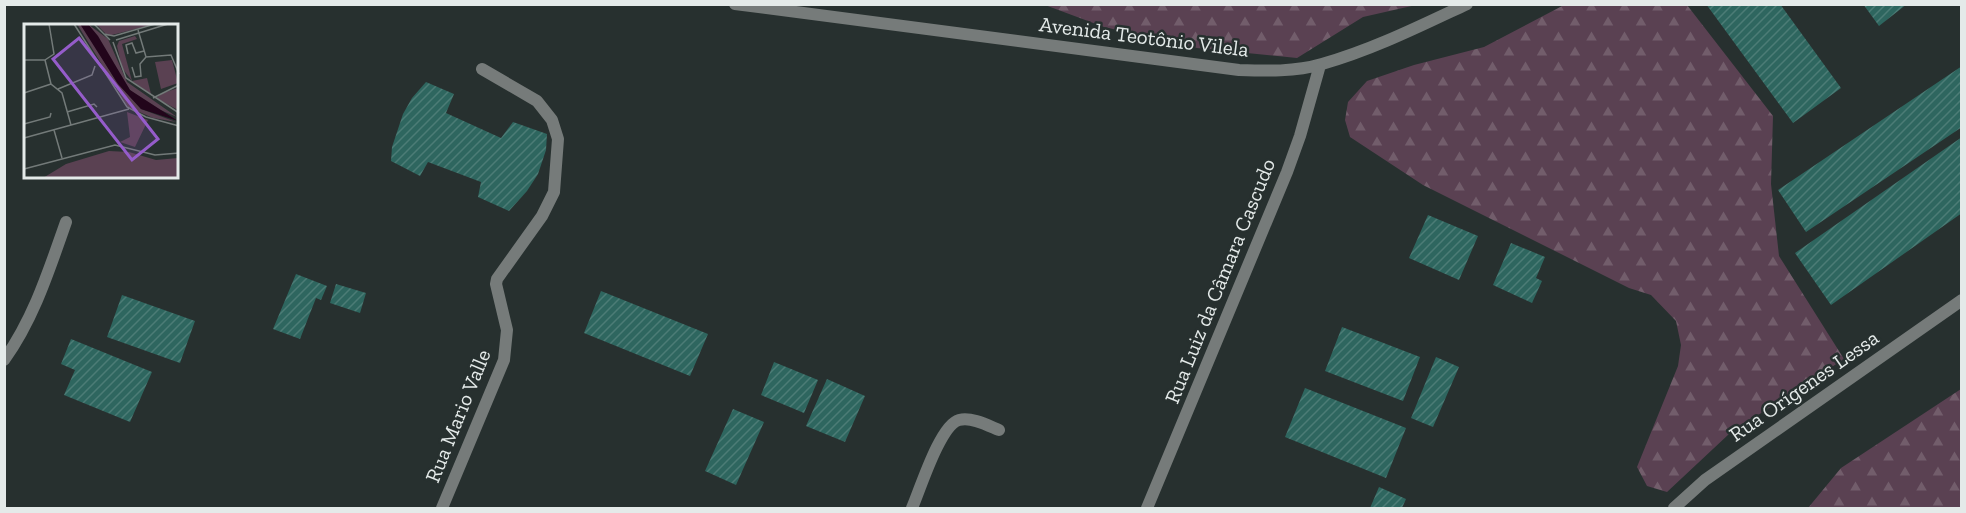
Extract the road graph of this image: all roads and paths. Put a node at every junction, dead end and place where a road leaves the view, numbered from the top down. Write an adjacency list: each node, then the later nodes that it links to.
1 (735, 4): 3 (street, Avenida Teotônio Vilela)
2 (1467, 4): 3 (street, Avenida Teotônio Vilela)
3 (1320, 65): 11 (street, Rua Luiz da Câmara Cascudo)
4 (482, 69): 9 (street, Rua Mario Valle)
5 (66, 222): 7 (street)
6 (1962, 300): 12 (street, Rua Orígenes Lessa)
7 (4, 360)
8 (999, 430): 10 (street)
9 (442, 508)
10 (912, 508)
11 (1147, 508)
12 (1674, 508)

